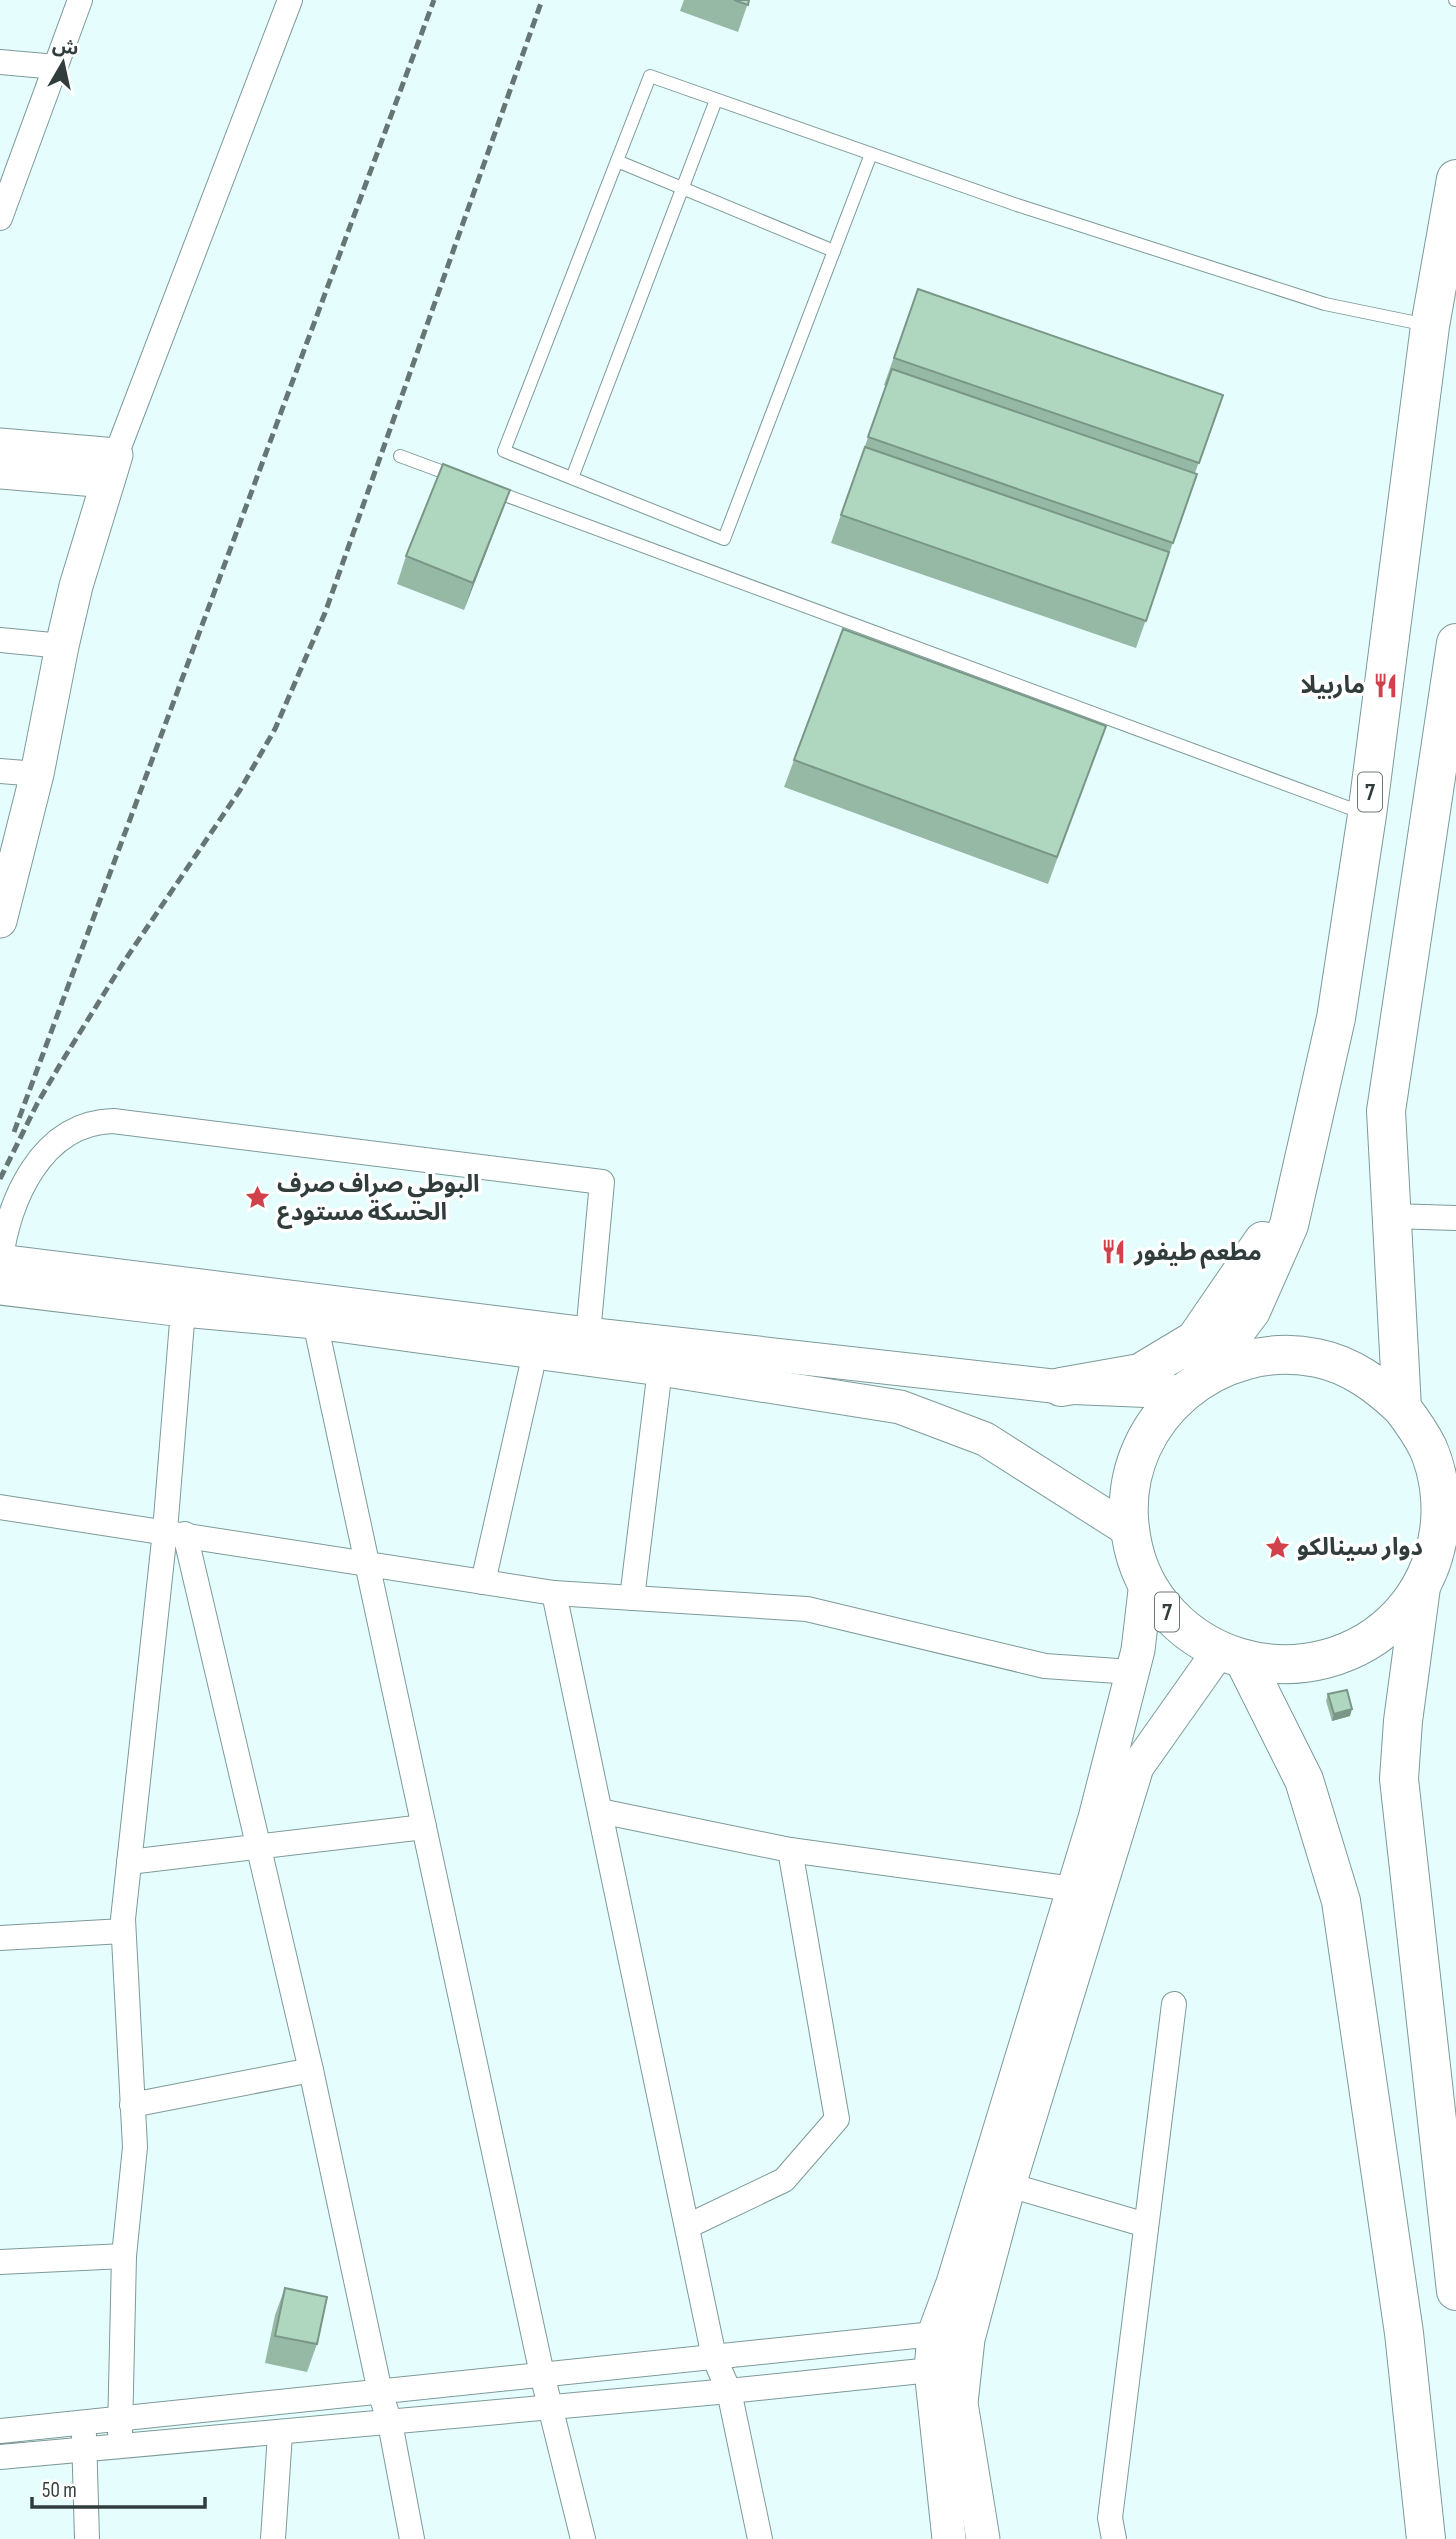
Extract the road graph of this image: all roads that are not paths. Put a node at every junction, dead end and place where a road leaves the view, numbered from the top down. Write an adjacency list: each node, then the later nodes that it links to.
1 (80, 0): 4 (street)
2 (290, 0): 15 (street)
3 (0, 62): 4 (street)
4 (55, 67): 10 (street)
5 (716, 100): 6 (lane); 7 (lane); 9 (lane)
6 (872, 154): 11 (lane); 12 (lane)
7 (617, 161): 9 (lane); 17 (lane)
8 (1456, 179): 12 (highway, 7)
9 (682, 188): 11 (lane); 17 (lane)
10 (0, 218)
11 (834, 251): 17 (lane)
12 (1430, 326): 25 (highway, 7)
13 (0, 445): 15 (street)
14 (400, 456): 18 (lane)
15 (112, 468): 16 (street); 22 (street)
16 (0, 472)
17 (572, 478)
18 (465, 481)
19 (478, 485): 25 (lane)
20 (0, 640): 22 (street)
21 (1456, 643): 28 (highway, 7)
22 (62, 646): 24 (street)
23 (0, 771): 24 (street)
24 (37, 774): 26 (street)
25 (1367, 815): 27 (highway, 7)
26 (0, 921)
27 (1336, 1018): 37 (highway, 7); 38 (highway)
28 (1392, 1216): 29 (street); 39 (highway, 7)
29 (1456, 1218)
30 (0, 1262): 34 (street); 34 (street)
31 (0, 1289): 32 (street)
32 (183, 1311): 33 (street); 43 (street)
33 (315, 1322): 35 (street); 44 (street)
34 (588, 1334): 38 (street)
35 (535, 1353): 36 (street); 45 (street)
36 (660, 1369): 42 (street); 49 (street)
37 (1191, 1385): 38 (street); 39 (highway, 7); 42 (highway, 7)
38 (1061, 1387)
39 (1402, 1408): 41 (highway, 7)
40 (0, 1507): 43 (street)
41 (1448, 1513): 47 (highway, 7)
42 (1130, 1531): 46 (highway, 7)
43 (175, 1532): 44 (street); 54 (street); 56 (street)
44 (367, 1563): 45 (street); 53 (street)
45 (483, 1582): 48 (street)
46 (1146, 1582): 50 (highway, 7); 51 (street)
47 (1421, 1586): 50 (highway, 7); 62 (highway, 7)
48 (554, 1593): 49 (street); 52 (street)
49 (632, 1598): 51 (street)
50 (1231, 1656): 64 (street); 94 (highway)
51 (1132, 1672): 57 (street)
52 (600, 1811): 55 (street); 66 (street)
53 (424, 1827): 54 (street); 74 (street)
54 (259, 1846): 56 (street); 61 (street)
55 (790, 1850): 57 (street); 66 (street)
56 (129, 1862): 58 (street)
57 (1073, 1889): 70 (street)
58 (123, 1931): 59 (street); 63 (street)
59 (0, 1938)
60 (1174, 2004): 65 (street)
61 (311, 2070): 63 (street); 76 (street)
62 (1445, 2102): 69 (highway, 7)
63 (132, 2105): 67 (street)
64 (1009, 2185): 65 (street); 71 (street)
65 (1146, 2225): 93 (street)
66 (688, 2226): 72 (street)
67 (124, 2256): 68 (street); 78 (street)
68 (0, 2262)
69 (1456, 2291)
70 (934, 2333): 71 (street); 72 (street); 73 (street)
71 (968, 2339): 73 (street); 92 (street)
72 (714, 2357): 74 (street); 75 (street)
73 (932, 2370): 75 (street); 91 (street)
74 (542, 2375): 76 (street); 77 (street)
75 (729, 2391): 77 (street); 90 (street)
76 (380, 2392): 78 (street); 80 (street)
77 (551, 2407): 80 (street); 89 (street)
78 (119, 2419): 79 (street); 83 (street)
79 (83, 2423): 81 (street); 84 (street)
80 (390, 2423): 82 (street); 88 (street)
81 (0, 2431)
82 (279, 2434): 83 (street); 87 (street)
83 (121, 2447): 84 (street)
84 (84, 2450): 85 (street); 86 (street)
85 (0, 2457)
86 (88, 2539)
87 (273, 2539)
88 (411, 2539)
89 (583, 2539)
90 (760, 2539)
91 (949, 2539)
92 (983, 2539)
93 (1114, 2539)
94 (1426, 2539)

